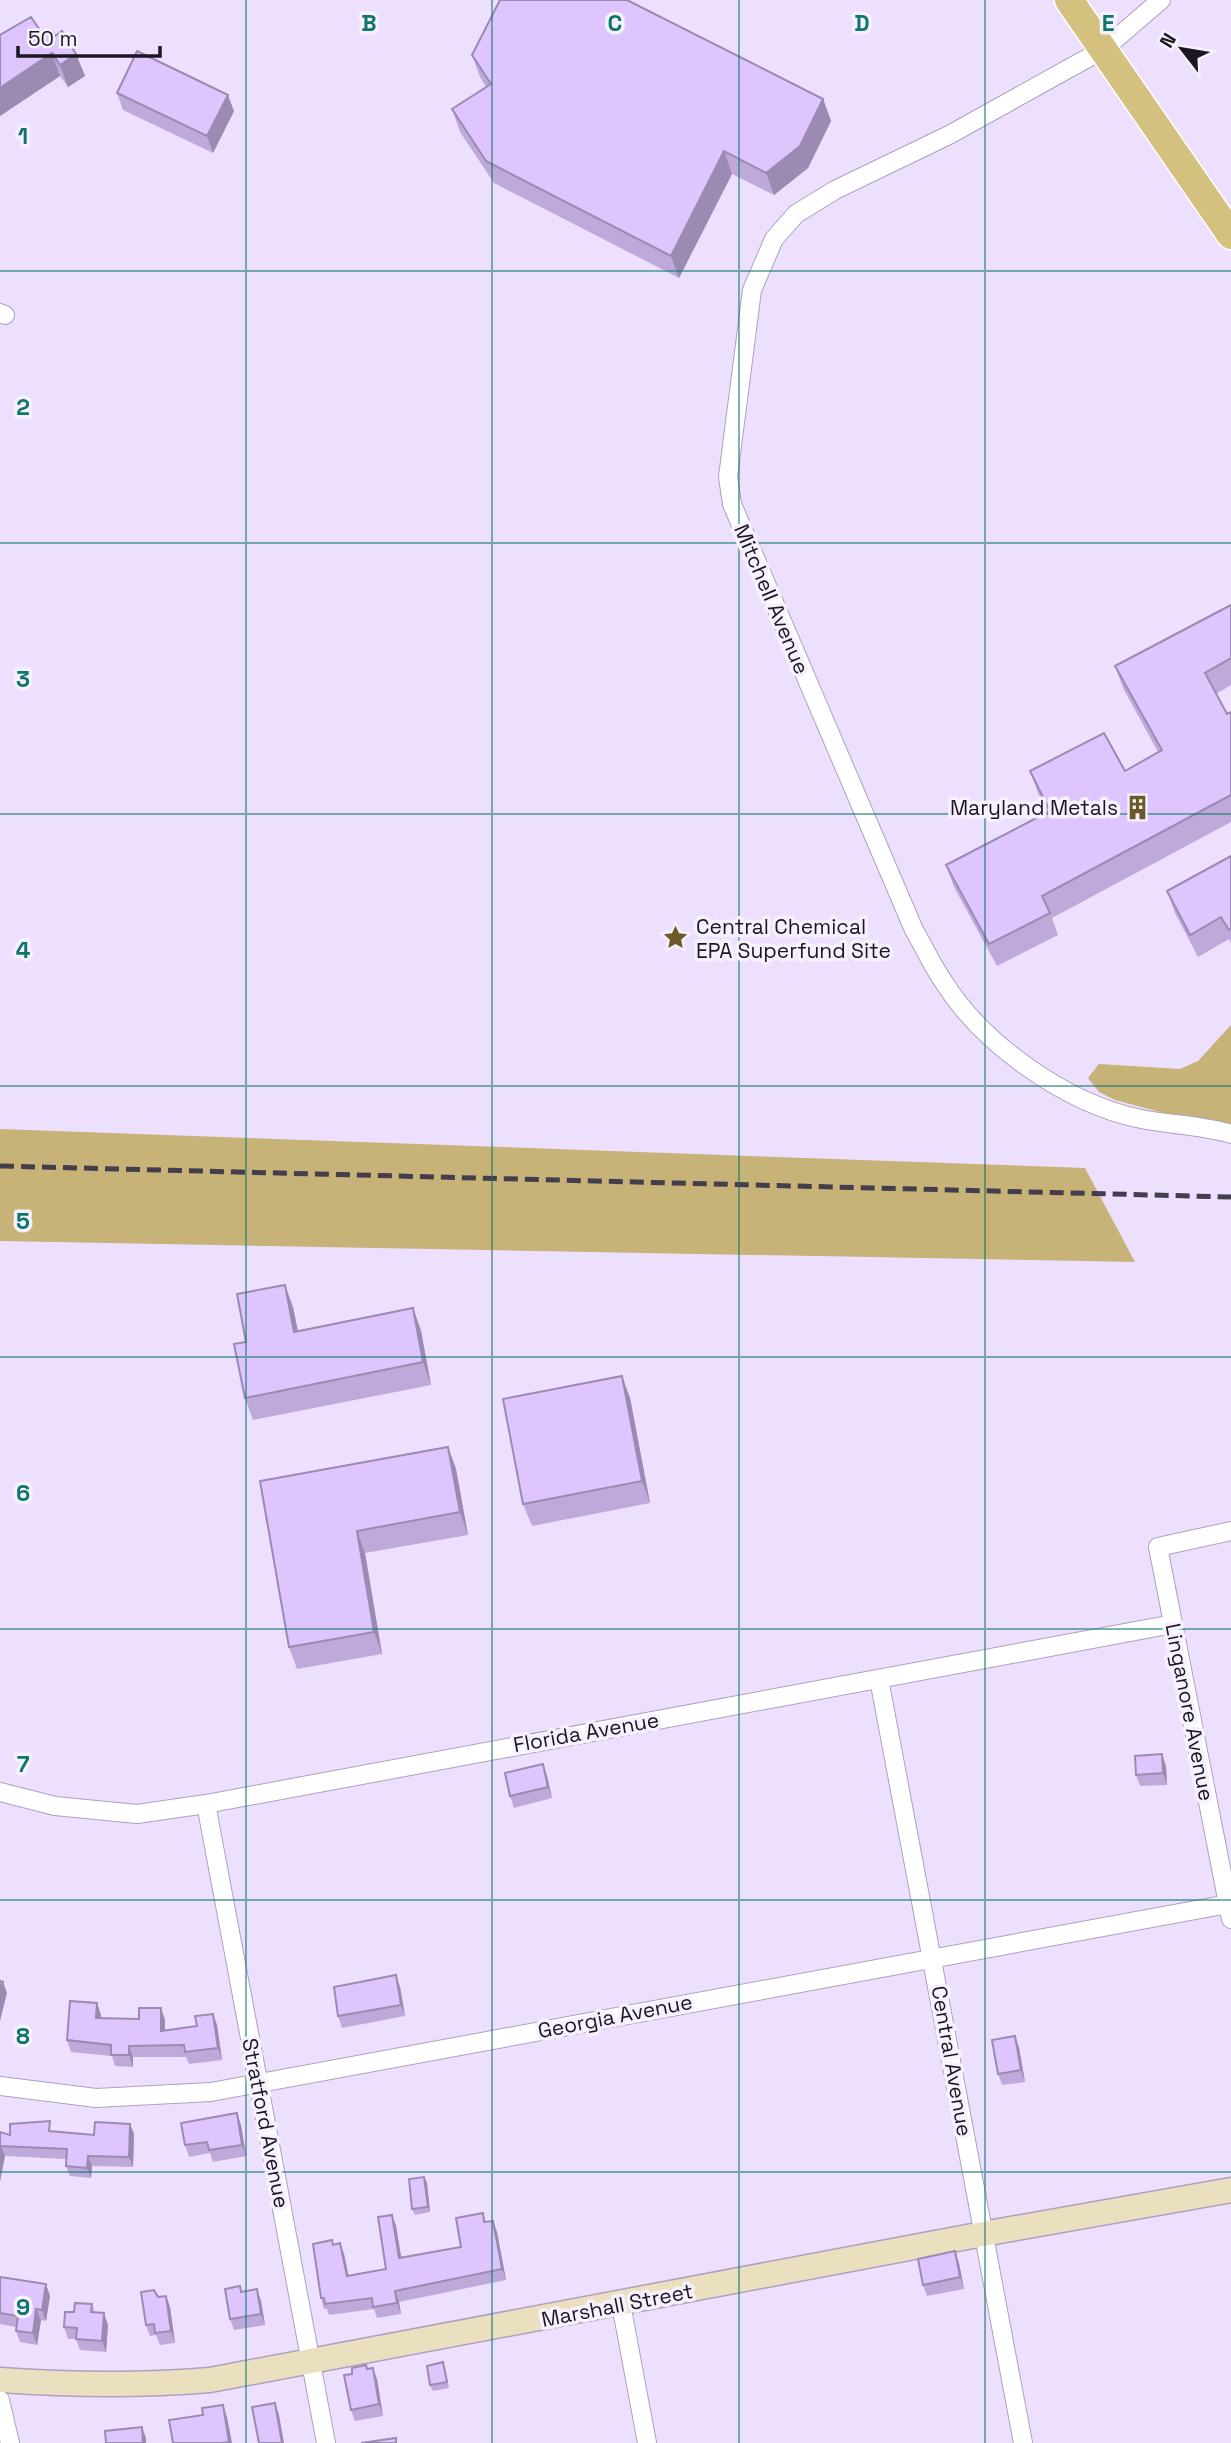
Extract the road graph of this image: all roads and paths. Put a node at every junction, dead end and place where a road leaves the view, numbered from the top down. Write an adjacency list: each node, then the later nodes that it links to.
1 (1069, 0): 3 (main road)
2 (1161, 0): 3 (street, Mitchell Avenue)
3 (1104, 49): 4 (main road); 5 (street, Mitchell Avenue)
4 (1231, 235)
5 (1231, 1134)
6 (1231, 1531): 7 (street, Linganore Avenue)
7 (1173, 1625): 8 (street, Florida Avenue); 11 (street, Linganore Avenue)
8 (878, 1679): 10 (street, Florida Avenue); 12 (street, Central Avenue)
9 (0, 1792): 10 (street, Florida Avenue)
10 (206, 1804): 13 (street, Stratford Avenue)
11 (1230, 1911): 12 (street, Georgia Avenue)
12 (932, 1956): 13 (street, Georgia Avenue); 16 (street, Central Avenue)
13 (259, 2083): 14 (street, Georgia Avenue); 18 (street, Stratford Avenue)
14 (0, 2086)
15 (1231, 2190): 16 (street, Marshall Street)
16 (983, 2234): 17 (street, Marshall Street); 24 (street, Central Avenue)
17 (621, 2304): 18 (street, Marshall Street); 23 (street)
18 (311, 2362): 19 (street, Marshall Street); 22 (street, Stratford Avenue)
19 (0, 2380)
20 (0, 2400): 21 (street)
21 (10, 2443)
22 (326, 2443)
23 (647, 2443)
24 (1023, 2443)

